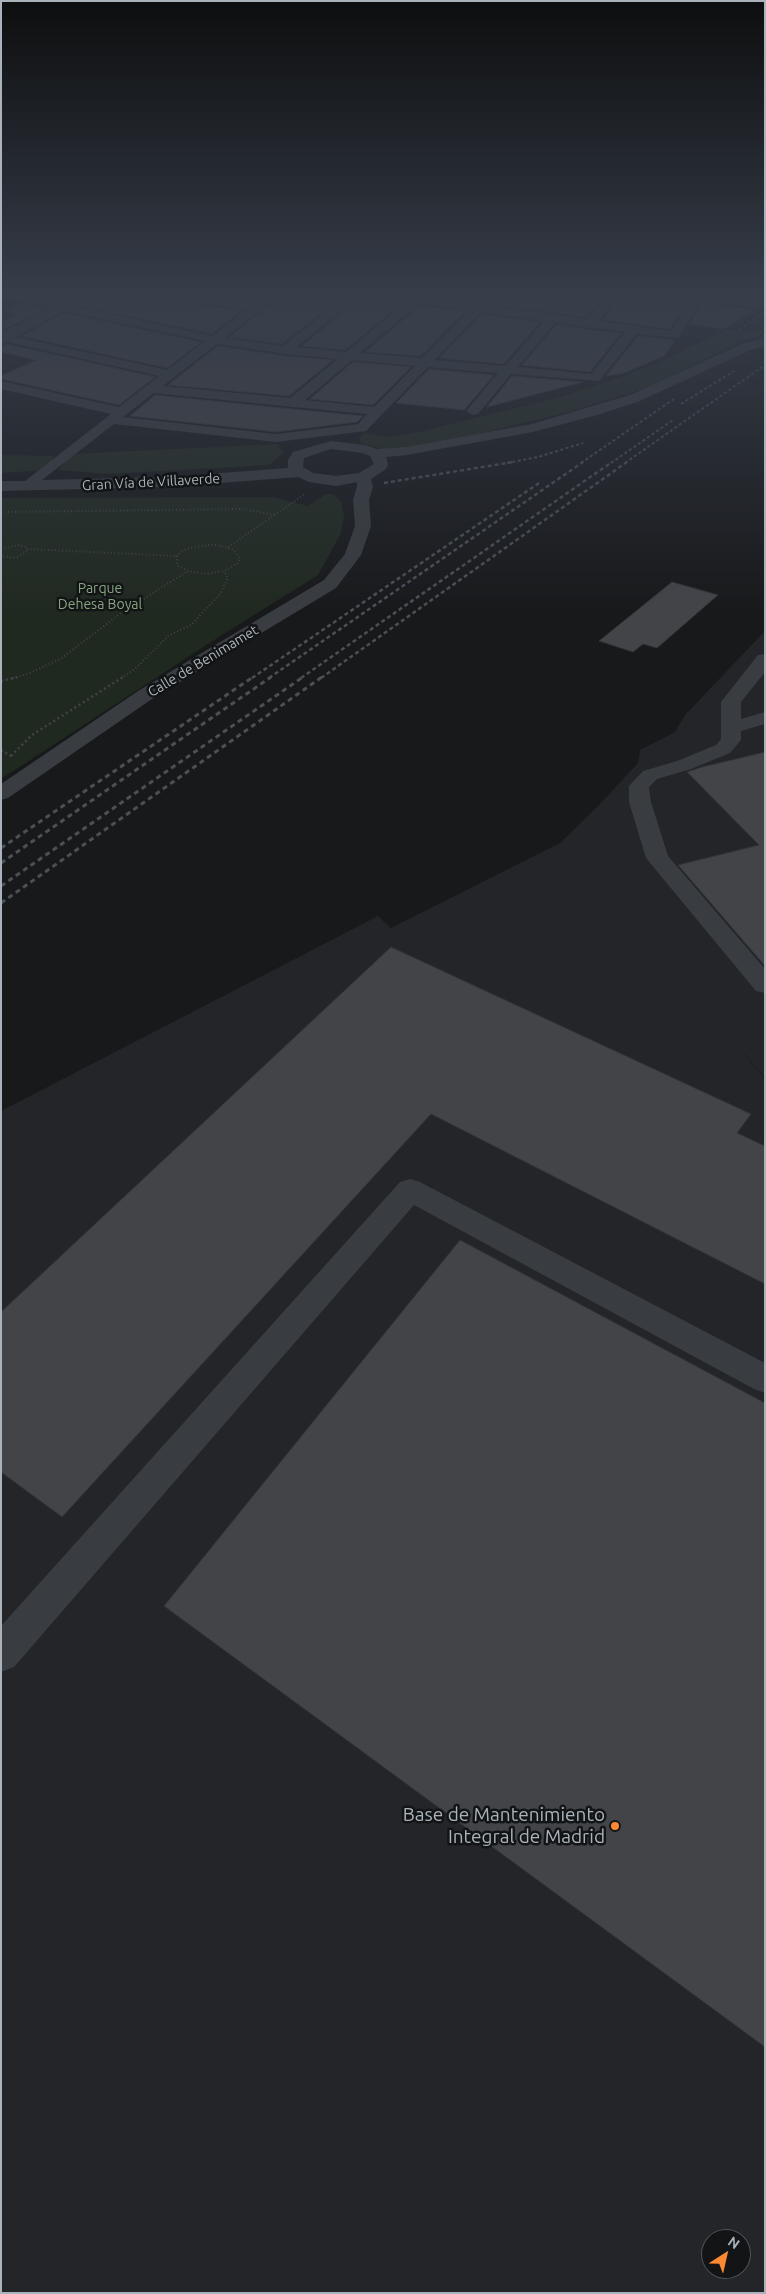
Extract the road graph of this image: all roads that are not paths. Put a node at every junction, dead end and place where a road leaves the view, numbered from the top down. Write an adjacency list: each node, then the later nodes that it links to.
1 (61, 401): 10 (street)
2 (137, 401): 10 (street)
3 (283, 401): 7 (street)
4 (386, 401): 8 (street)
5 (482, 401): 9 (street)
6 (632, 401): 14 (street)
7 (293, 402): 8 (street)
8 (376, 411): 11 (street)
9 (473, 411)
10 (117, 416): 12 (street); 18 (street)
11 (361, 428): 12 (street); 13 (street)
12 (276, 438): 15 (street)
13 (358, 447): 14 (street); 15 (street)
14 (378, 456): 16 (street)
15 (297, 464): 18 (street, Gran Vía de Villaverde); 19 (street); 20 (street, Gran Vía de Villaverde)
16 (363, 477): 19 (street); 21 (street, Calle de Benimamet)
17 (1, 481): 18 (street, Gran Vía de Villaverde)
18 (32, 481)
19 (336, 481): 21 (street)
20 (1, 486)
21 (361, 500): 25 (street, Calle de Benimamet)
22 (765, 659): 24 (street)
23 (765, 718): 24 (street)
24 (732, 727): 26 (street)
25 (1, 794)
26 (765, 985)
27 (765, 1379): 28 (street)
28 (1, 1654)

